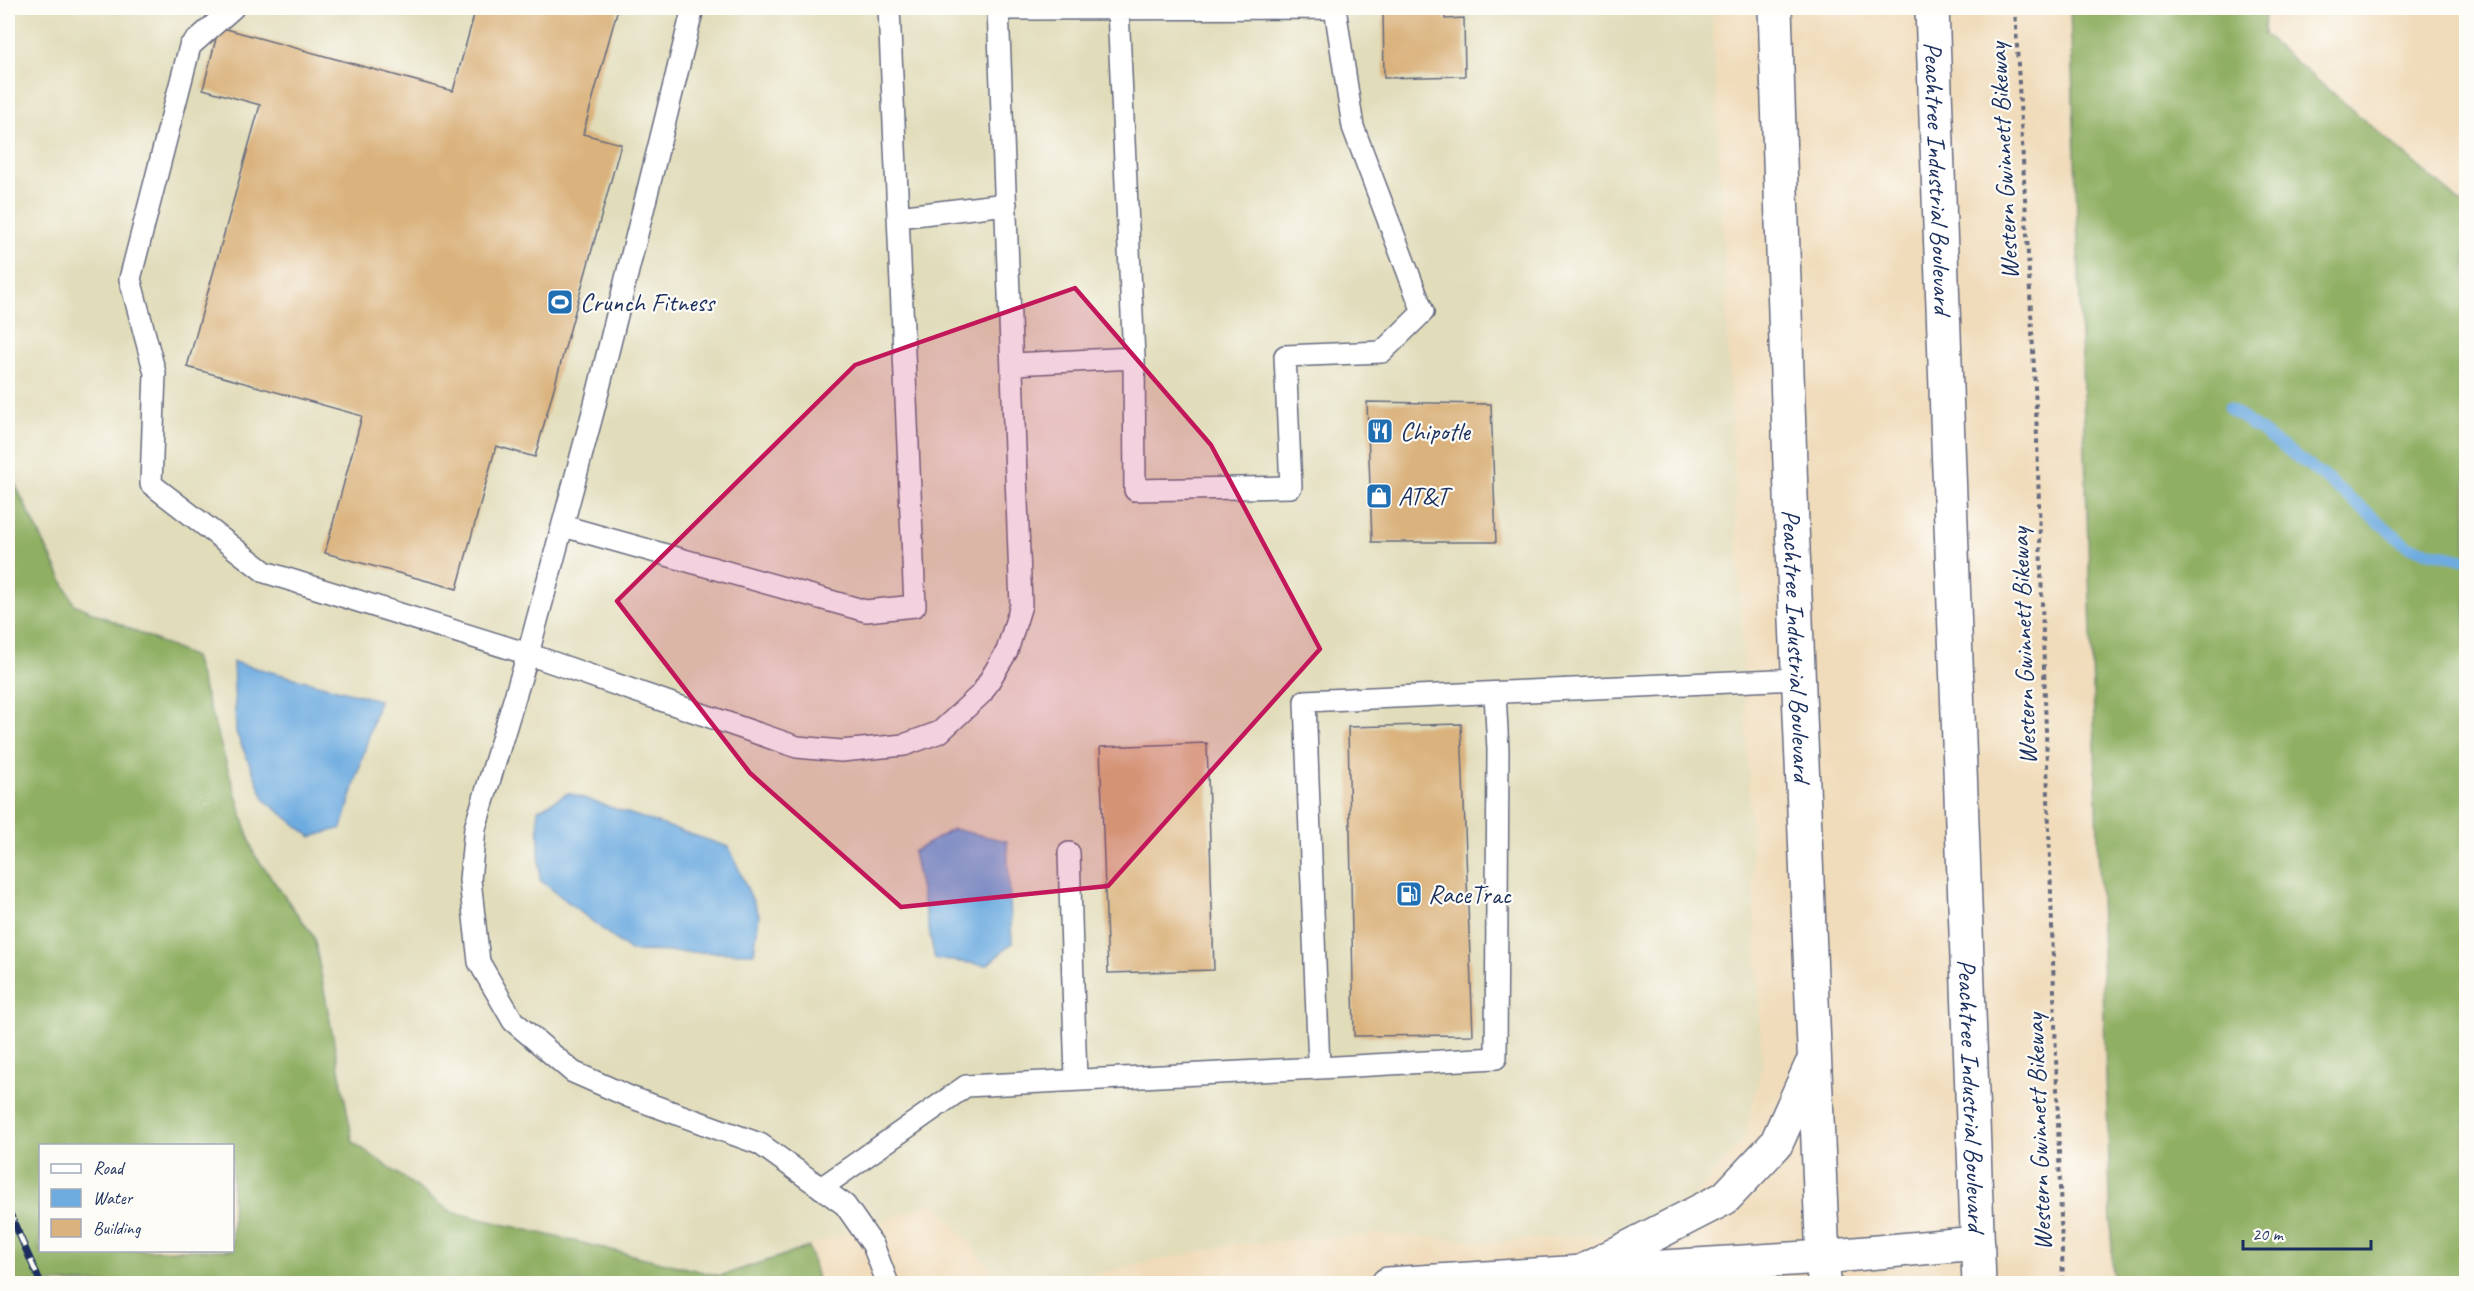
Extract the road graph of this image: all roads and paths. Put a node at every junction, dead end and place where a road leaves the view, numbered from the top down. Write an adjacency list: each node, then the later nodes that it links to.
1 (233, 8): 14 (lane)
2 (693, 8): 13 (lane)
3 (889, 8): 10 (lane)
4 (998, 8): 8 (lane); 9 (lane)
5 (1775, 8): 15 (main road, Peachtree Industrial Boulevard)
6 (1932, 8): 22 (main road, Peachtree Industrial Boulevard)
7 (2015, 8): 28 (path, Western Gwinnett Bikeway)
8 (1118, 9): 11 (lane); 11 (lane)
9 (1006, 204): 10 (lane); 12 (lane)
10 (898, 217): 13 (lane)
11 (1134, 357): 12 (lane)
12 (1013, 364): 14 (lane)
13 (562, 526): 14 (lane)
14 (528, 654): 21 (lane)
15 (1798, 679): 16 (lane); 18 (main road, Peachtree Industrial Boulevard)
16 (1495, 693): 19 (lane); 19 (lane)
17 (1069, 853): 20 (lane)
18 (1814, 1059): 23 (main road, Peachtree Industrial Boulevard); 24 (main road)
19 (1319, 1068): 20 (lane)
20 (1076, 1080): 21 (lane)
21 (821, 1188): 25 (lane)
22 (1977, 1243): 23 (main road); 27 (main road, Peachtree Industrial Boulevard)
23 (1823, 1270): 24 (main road)
24 (1581, 1272): 26 (main road)
25 (888, 1284)
26 (1388, 1284)
27 (1979, 1284)
28 (2062, 1284)

